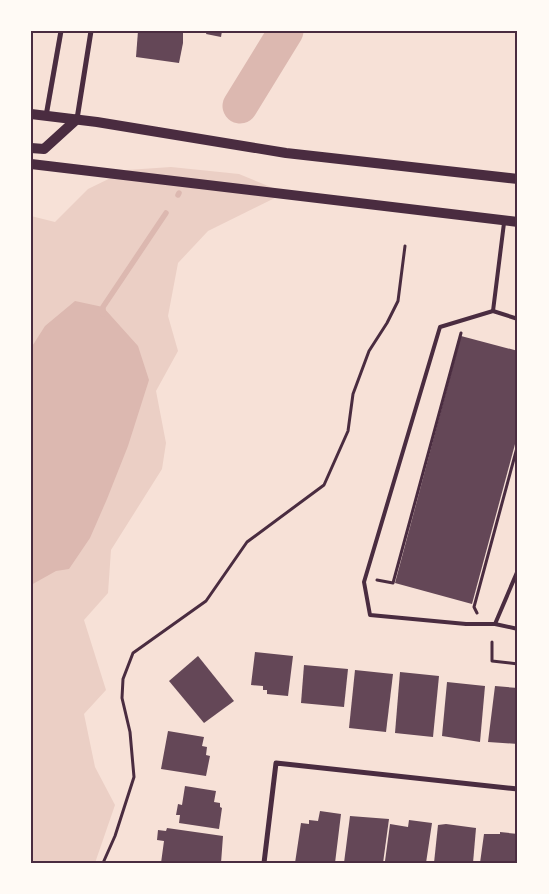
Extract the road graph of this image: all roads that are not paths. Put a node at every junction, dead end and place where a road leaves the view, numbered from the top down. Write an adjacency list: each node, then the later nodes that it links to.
1 (61, 31): 4 (street)
2 (91, 31): 5 (street)
3 (31, 114): 4 (main road)
4 (46, 116): 5 (main road)
5 (77, 119): 6 (main road); 8 (main road)
6 (31, 148)
7 (31, 164): 9 (main road)
8 (518, 179)
9 (505, 220): 10 (main road); 11 (lane)
10 (518, 222)
11 (492, 311): 12 (lane); 14 (lane)
12 (518, 319)
13 (518, 570): 14 (lane)
14 (495, 624): 15 (lane)
15 (518, 629)
16 (518, 789): 17 (street)
17 (264, 863)

